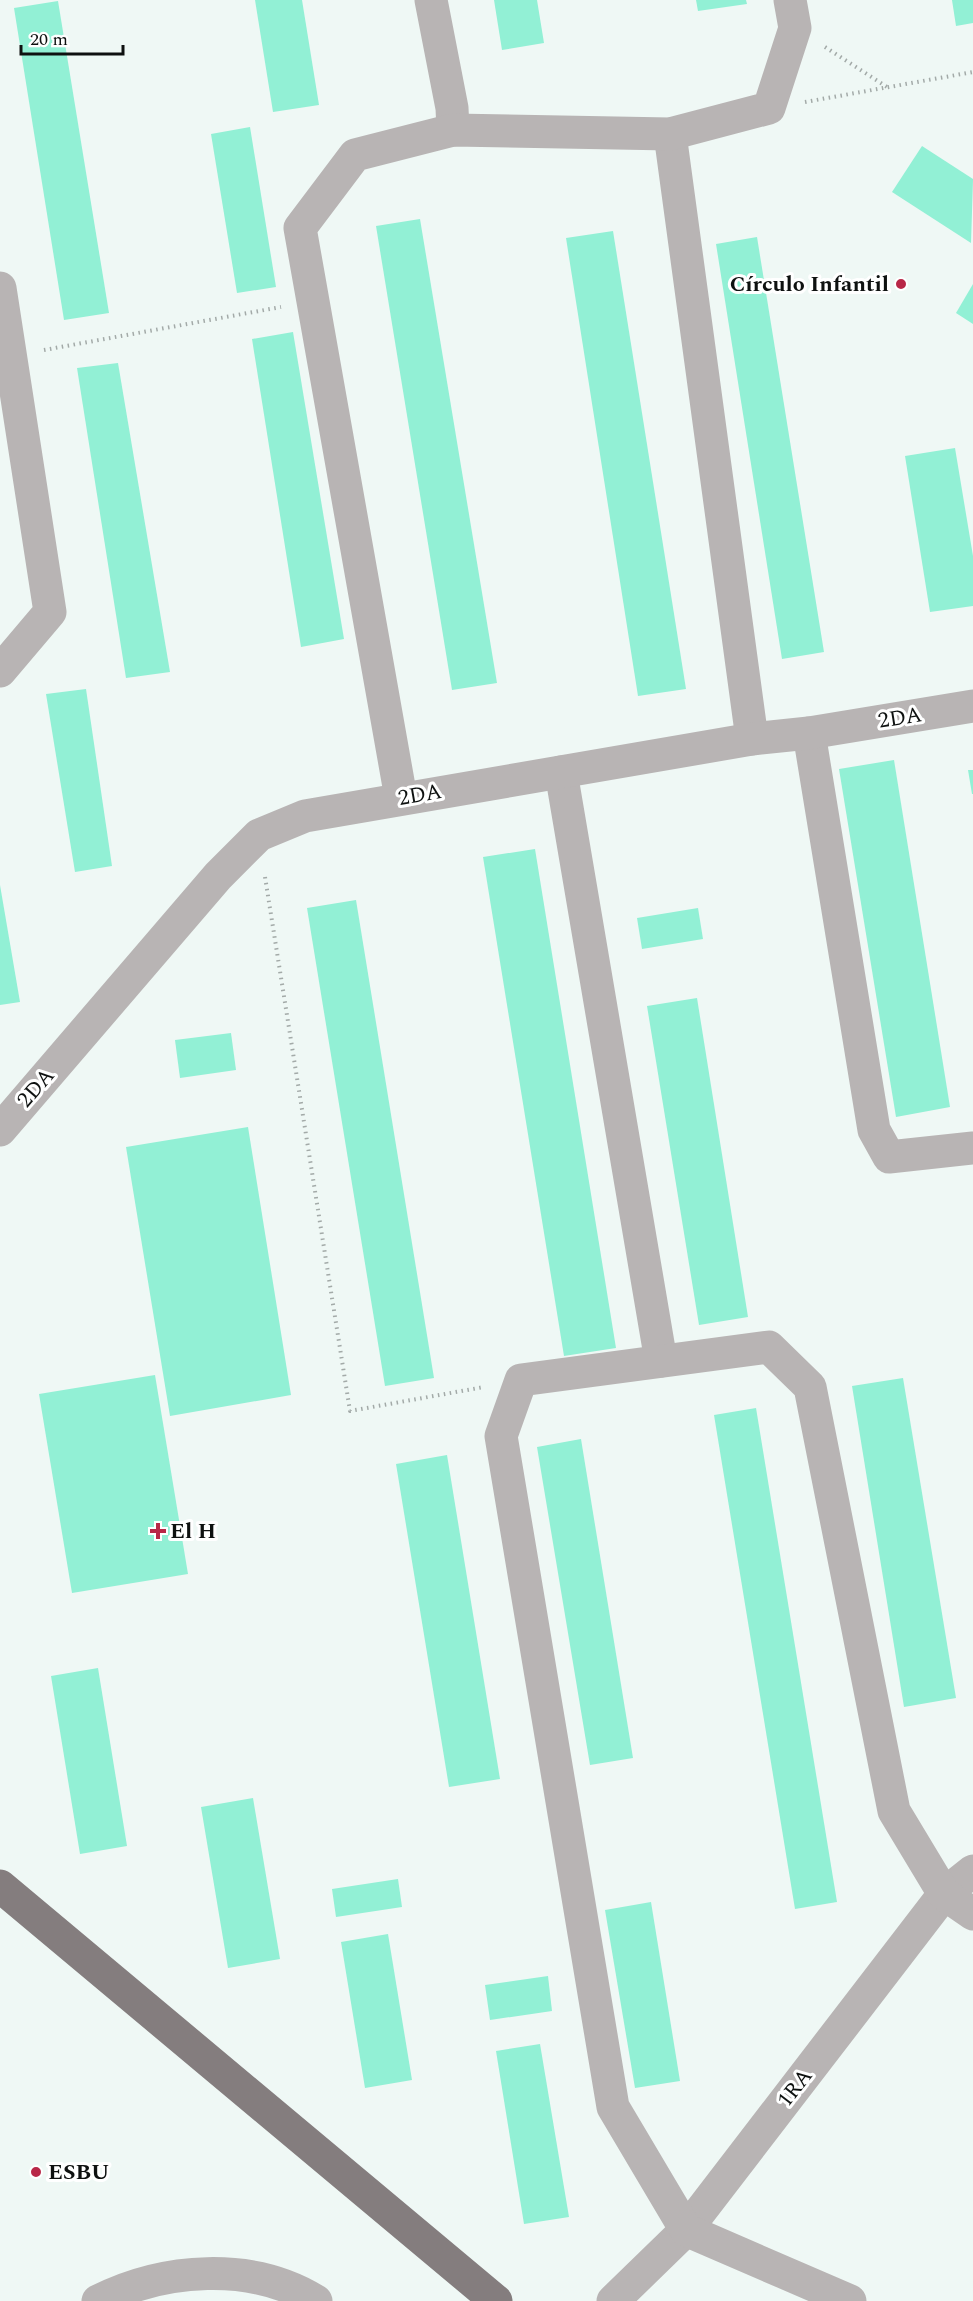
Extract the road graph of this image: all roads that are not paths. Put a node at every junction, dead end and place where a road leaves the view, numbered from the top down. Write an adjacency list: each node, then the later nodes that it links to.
1 (431, 0): 3 (street)
2 (792, 14): 4 (street)
3 (453, 130): 4 (street); 11 (street)
4 (670, 134): 9 (street)
5 (0, 288): 6 (street)
6 (0, 671)
7 (973, 706): 8 (street, 2DA)
8 (808, 733): 9 (street, 2DA); 13 (street)
9 (752, 739): 10 (street, 2DA)
10 (561, 772): 11 (street, 2DA); 14 (street)
11 (401, 798): 12 (street, 2DA)
12 (0, 1130)
13 (973, 1148)
14 (661, 1361): 17 (street); 19 (street)
15 (973, 1871): 17 (street, 1RA)
16 (0, 1886): 22 (main road)
17 (944, 1894): 18 (street); 19 (street, 1RA)
18 (973, 1914)
19 (686, 2230): 23 (street, 1RA); 24 (street)
20 (98, 2301): 21 (street)
21 (316, 2301)
22 (496, 2301)
23 (613, 2301)
24 (850, 2301)

